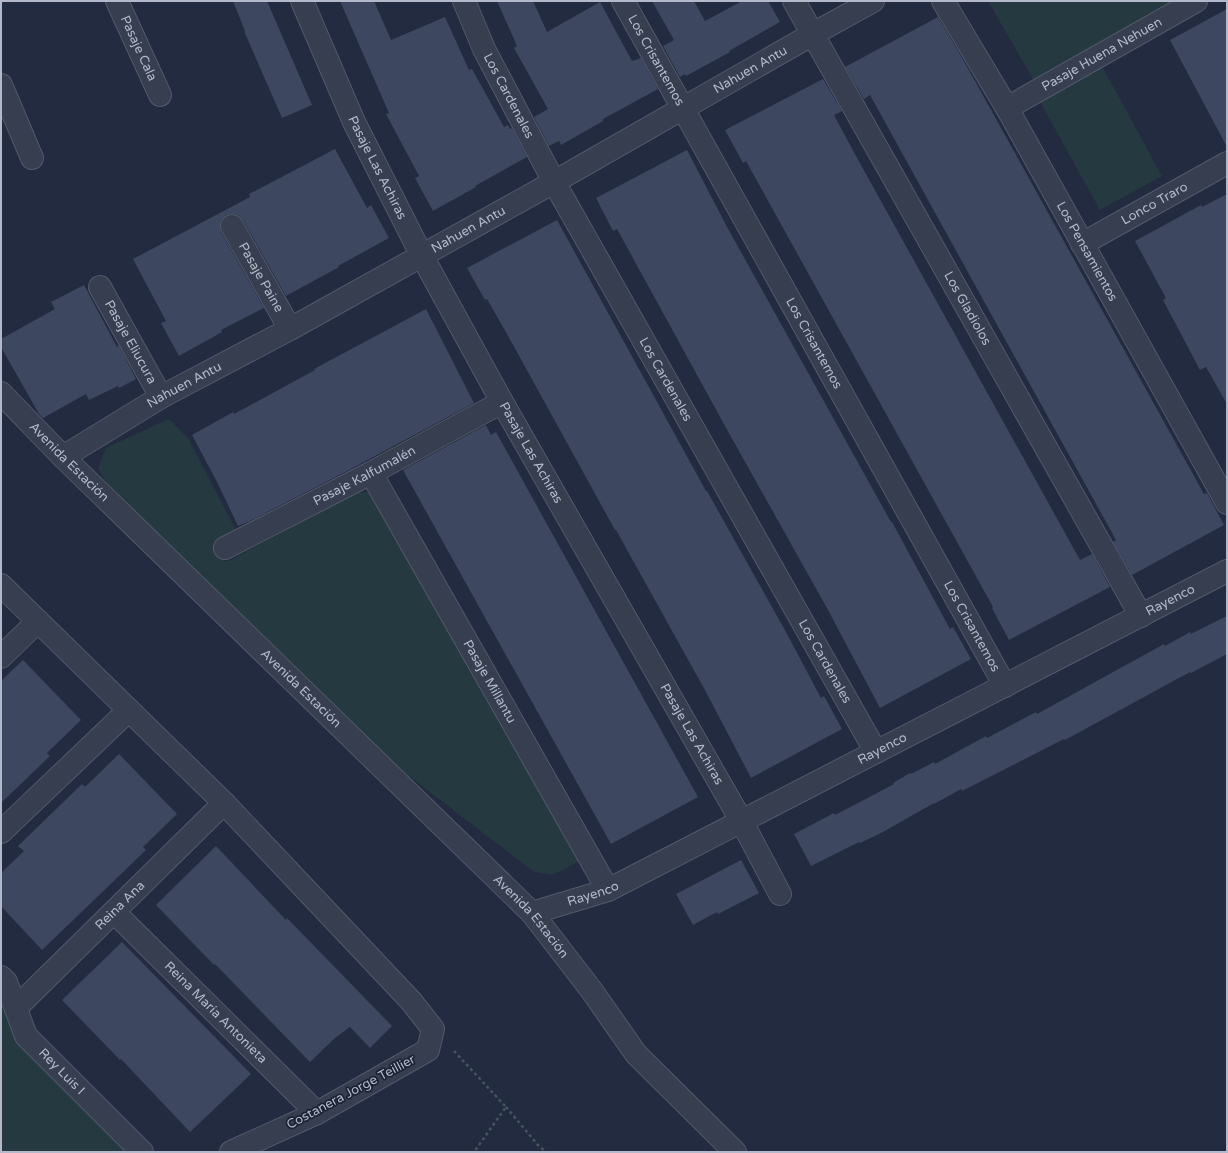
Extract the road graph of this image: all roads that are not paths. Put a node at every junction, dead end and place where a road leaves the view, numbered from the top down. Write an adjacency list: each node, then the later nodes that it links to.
1 (117, 1): 11 (street, Pasaje Cala)
2 (302, 1): 19 (street, Pasaje Las Achiras)
3 (464, 1): 16 (street, Los Cardenales)
4 (624, 1): 12 (street, Los Crisantemos)
5 (794, 1): 9 (street, Los Gladiolos)
6 (872, 1): 9 (street, Nahuen Antu)
7 (943, 1): 13 (street, Los Pensamientos)
8 (1196, 1): 13 (street, Pasaje Huena Nehuen)
9 (812, 34): 12 (street, Nahuen Antu); 31 (street, Los Gladiolos)
10 (1, 85): 14 (street)
11 (160, 95)
12 (682, 108): 16 (street, Nahuen Antu); 34 (street, Los Crisantemos)
13 (1008, 108): 18 (street, Los Pensamientos)
14 (32, 158)
15 (1227, 163): 18 (street, Lonco Traro)
16 (554, 182): 19 (street, Nahuen Antu); 36 (street, Los Cardenales)
17 (232, 226): 21 (street, Pasaje Paine)
18 (1082, 244): 27 (street, Los Pensamientos)
19 (422, 256): 21 (street, Nahuen Antu); 24 (street, Pasaje Las Achiras)
20 (100, 287): 23 (street, Pasaje Eliucura)
21 (290, 329): 23 (street, Nahuen Antu)
22 (1, 393): 25 (street, Avenida Estación)
23 (161, 397): 25 (street, Nahuen Antu)
24 (502, 402): 26 (street, Pasaje Kalfumalén); 38 (street, Pasaje Las Achiras)
25 (63, 457): 43 (street, Avenida Estación)
26 (371, 473): 28 (street, Pasaje Kalfumalén); 40 (street, Pasaje Millantu)
27 (1227, 503)
28 (225, 548)
29 (1227, 571): 31 (street, Rayenco)
30 (1, 585): 32 (street)
31 (1141, 616): 34 (street, Rayenco)
32 (38, 621): 33 (street); 35 (street)
33 (1, 657)
34 (1005, 686): 36 (street, Rayenco)
35 (129, 710): 37 (street); 39 (street)
36 (876, 752): 38 (street, Rayenco)
37 (224, 803): 42 (street, Reina Ana); 46 (street, Costanera Jorge Teillier)
38 (742, 822): 40 (street, Rayenco); 41 (street, Pasaje Las Achiras)
39 (1, 832)
40 (608, 890): 43 (street, Rayenco)
41 (780, 894)
42 (114, 912): 45 (street, Reina Ana); 46 (street, Reina María Antonieta)
43 (532, 913): 49 (street, Avenida Estación)
44 (1, 977): 45 (street, Rey Luis I)
45 (16, 1008): 47 (street, Rey Luis I)
46 (316, 1113): 48 (street, Costanera Jorge Teillier)
47 (142, 1152)
48 (231, 1152)
49 (735, 1152)

